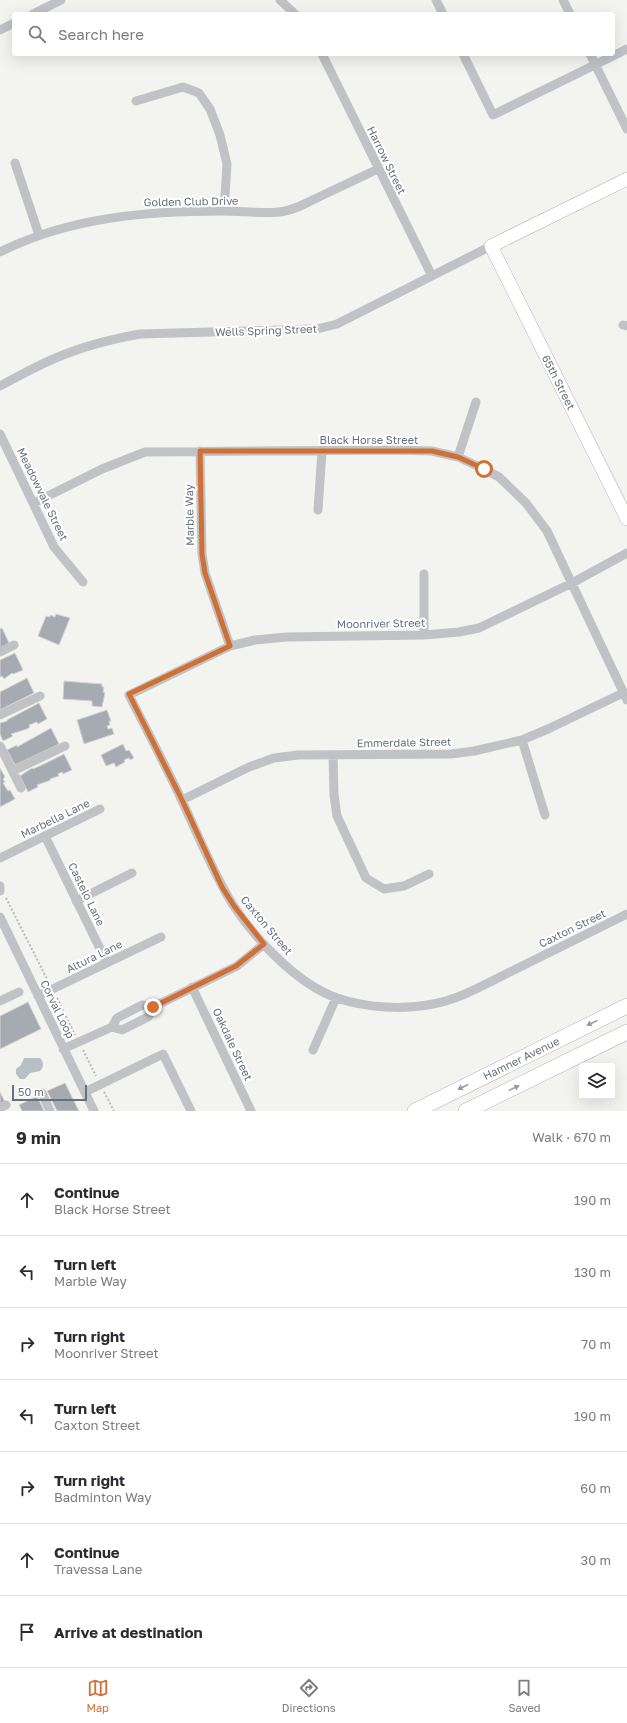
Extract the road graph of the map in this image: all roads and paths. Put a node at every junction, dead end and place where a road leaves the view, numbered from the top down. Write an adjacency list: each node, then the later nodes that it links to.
1 (61, 0): 5 (street)
2 (280, 0): 6 (street)
3 (436, 0): 7 (street)
4 (563, 0): 8 (street)
5 (37, 12)
6 (293, 12)
7 (442, 12)
8 (569, 12)
9 (12, 24): 10 (street)
10 (0, 30)
11 (627, 49): 12 (street)
12 (615, 55)
13 (323, 56): 21 (street, Harrow Street)
14 (464, 56): 17 (street)
15 (591, 56): 17 (street)
16 (613, 56): 17 (street)
17 (595, 65): 19 (street)
18 (136, 101): 23 (street)
19 (627, 129)
20 (15, 163): 24 (street)
21 (378, 169): 23 (street, Golden Club Drive); 27 (street, Harrow Street)
22 (627, 179): 25 (street, Wells Spring Street)
23 (224, 211): 24 (street, Golden Club Drive)
24 (39, 235): 26 (street, Golden Club Drive)
25 (490, 246): 27 (street, Wells Spring Street); 36 (street, 65th Street)
26 (0, 252)
27 (432, 276): 28 (street, Wells Spring Street)
28 (0, 386)
29 (476, 402): 33 (street)
30 (0, 434): 34 (street, Meadowvale Street)
31 (200, 451): 32 (street, Black Horse Street); 34 (street, Black Horse Street); 43 (street, Marble Way)
32 (322, 451): 33 (street, Black Horse Street); 35 (street)
33 (458, 457): 40 (street, Black Horse Street)
34 (34, 503): 39 (street, Meadowvale Street)
35 (318, 510)
36 (627, 519)
37 (627, 553): 40 (street, Moonriver Street)
38 (424, 574): 41 (street)
39 (83, 582)
40 (572, 583): 41 (street, Moonriver Street); 47 (street, Black Horse Street)
41 (424, 635): 43 (street, Moonriver Street)
42 (14, 645): 44 (street)
43 (230, 646): 45 (street, Moonriver Street)
44 (0, 652)
45 (129, 694): 55 (street, Caxton Street)
46 (40, 696): 48 (street)
47 (625, 696): 49 (street, Emmerdale Street)
48 (0, 715)
49 (522, 740): 52 (street, Emmerdale Street); 57 (street)
50 (0, 746): 53 (street)
51 (65, 746): 53 (street)
52 (333, 755): 55 (street, Emmerdale Street); 61 (street)
53 (12, 771): 54 (street)
54 (21, 788)
55 (182, 800): 67 (street, Caxton Street)
56 (100, 810): 58 (street, Marbella Lane)
57 (545, 815)
58 (45, 836): 59 (street, Marbella Lane); 63 (street, Castelo Lane)
59 (0, 858)
60 (132, 873): 63 (street)
61 (429, 874)
62 (0, 888): 70 (path)
63 (76, 901): 68 (street, Castelo Lane)
64 (627, 914): 73 (street, Caxton Street)
65 (0, 917): 72 (street, Corval Loop)
66 (161, 937): 68 (street, Altura Lane)
67 (264, 944): 69 (street); 73 (street, Caxton Street)
68 (107, 963): 70 (street, Altura Lane)
69 (192, 987): 76 (street); 91 (street, Oakdale Street)
70 (52, 990): 72 (street, Altura Lane); 81 (path)
71 (19, 992): 74 (street)
72 (38, 996): 82 (street, Corval Loop)
73 (336, 998): 83 (street)
74 (0, 1001)
75 (627, 1006): 92 (main road, Hamner Avenue, one-way to 92)
76 (153, 1007): 77 (street); 78 (street)
77 (128, 1013): 78 (street); 79 (street)
78 (134, 1024): 79 (street)
79 (112, 1027): 81 (street)
80 (627, 1032): 93 (main road, one-way to 80)
81 (78, 1041): 82 (street); 84 (path)
82 (63, 1049): 85 (street, Corval Loop)
83 (313, 1050)
84 (100, 1084): 85 (street); 89 (path); 90 (street)
85 (85, 1092): 88 (street, Corval Loop)
86 (42, 1093): 87 (street)
87 (50, 1111)
88 (94, 1111)
89 (114, 1111)
90 (191, 1111)
91 (251, 1111)
92 (415, 1111)
93 (466, 1111)

